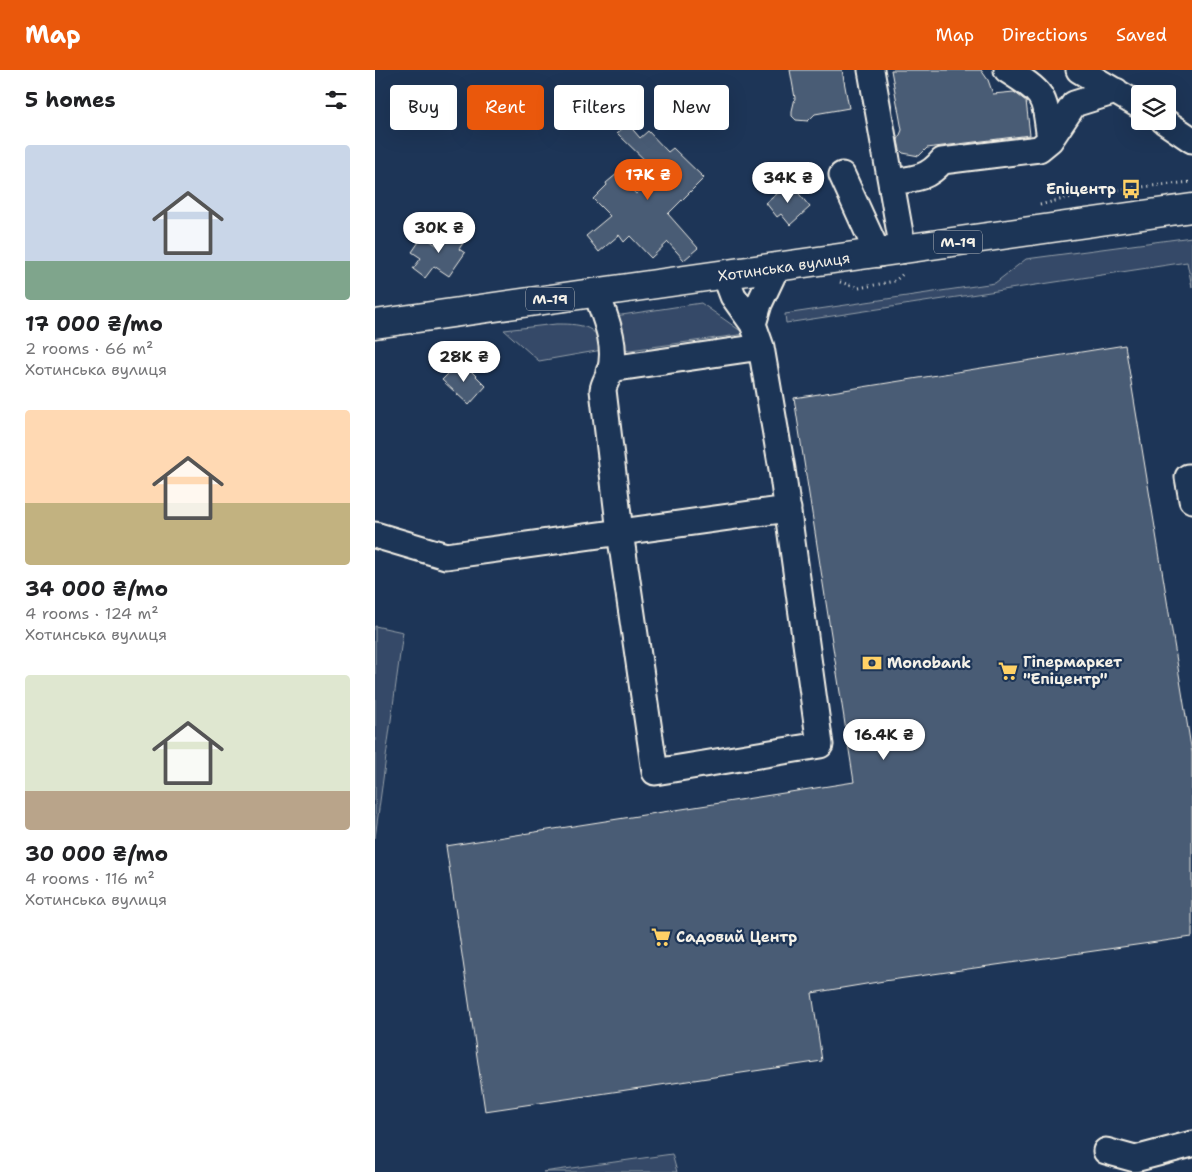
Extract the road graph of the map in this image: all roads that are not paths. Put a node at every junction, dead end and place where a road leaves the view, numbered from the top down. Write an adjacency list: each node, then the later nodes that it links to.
1 (871, 70): 10 (lane)
2 (1007, 70): 7 (lane)
3 (1079, 70): 4 (lane)
4 (1116, 91): 5 (lane); 7 (lane)
5 (1131, 100)
6 (1176, 129): 8 (lane)
7 (1050, 140): 10 (lane)
8 (1192, 140)
9 (842, 175): 12 (lane)
10 (891, 182): 12 (lane)
11 (1192, 208): 12 (highway, Хотинська вулиця / М-19)
12 (891, 252): 13 (highway, Хотинська вулиця / М-19)
13 (776, 268): 14 (highway, Хотинська вулиця / М-19); 17 (lane)
14 (725, 275): 15 (highway, Хотинська вулиця / М-19); 17 (lane)
15 (595, 292): 16 (highway, Хотинська вулиця / М-19); 18 (lane)
16 (375, 324)
17 (757, 336): 18 (lane); 21 (lane)
18 (609, 372): 22 (lane)
19 (1192, 477): 20 (lane)
20 (1192, 500)
21 (788, 509): 22 (lane); 22 (lane)
22 (620, 532): 23 (lane)
23 (375, 534)
24 (1192, 1144): 25 (lane)
25 (1105, 1151)

